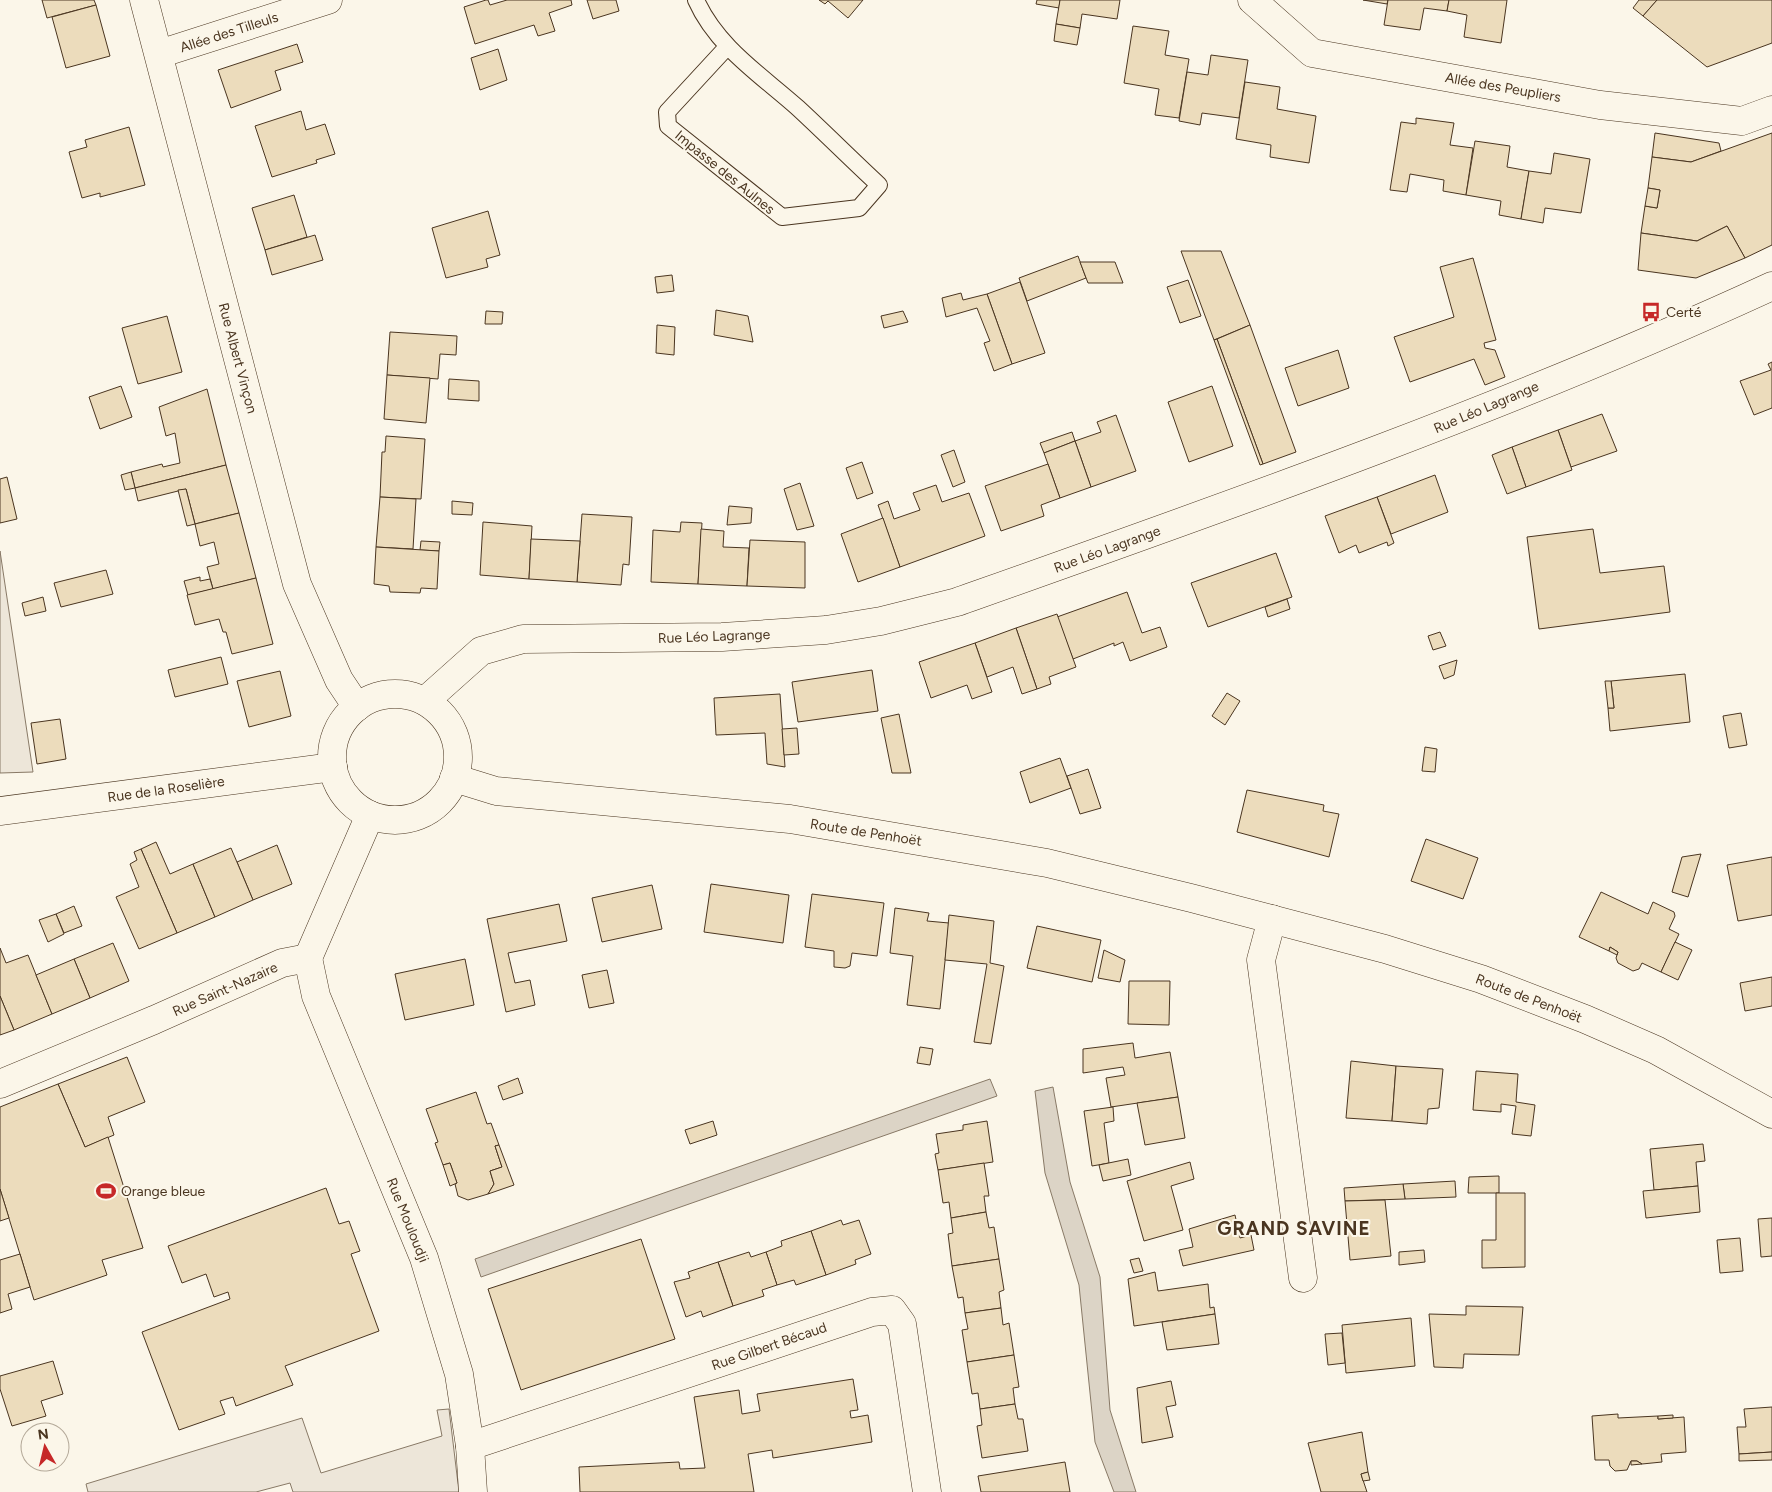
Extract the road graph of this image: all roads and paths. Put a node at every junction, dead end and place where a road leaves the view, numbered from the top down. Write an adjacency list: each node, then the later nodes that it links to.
1 (144, 0): 6 (street, Rue Albert Vinçon)
2 (328, 0): 6 (street, Allée des Tilleuls)
3 (696, 0): 5 (lane, Impasse des Aulnes)
4 (1252, 0): 7 (street, Allée des Peupliers)
5 (726, 47): 5 (lane, Impasse des Aulnes)
6 (159, 54): 10 (street, Rue Albert Vinçon)
7 (1772, 110)
8 (1772, 286): 9 (street, Rue Léo Lagrange)
9 (425, 701): 10 (street); 12 (street)
10 (357, 706): 11 (street)
11 (333, 767): 13 (street, Rue de la Roselière); 14 (street)
12 (454, 778): 14 (street); 15 (street, Route de Penhoët)
13 (0, 811)
14 (370, 815): 16 (street)
15 (1272, 919): 18 (street, Route de Penhoët); 19 (street)
16 (308, 958): 17 (street, Rue Saint-Nazaire); 20 (street, Rue Mouloudji)
17 (0, 1084)
18 (1772, 1114)
19 (1303, 1278)
20 (470, 1446): 21 (street, Rue Mouloudji); 22 (street, Rue Gilbert Bécaud)
21 (473, 1492)
22 (927, 1492)

